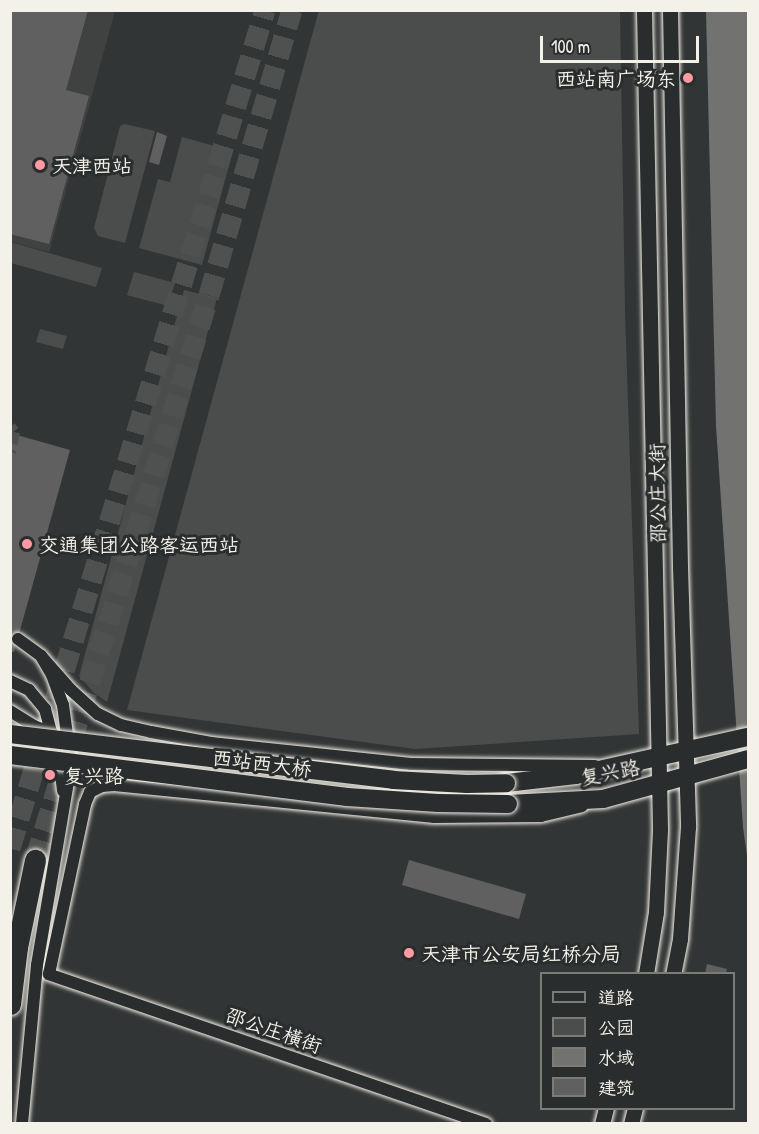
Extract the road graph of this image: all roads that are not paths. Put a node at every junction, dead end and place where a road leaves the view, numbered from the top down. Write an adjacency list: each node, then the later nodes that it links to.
1 (644, 10): 15 (street, 邵公庄大街)
2 (670, 10): 13 (street, 邵公庄大街)
3 (18, 639): 4 (street)
4 (41, 656): 8 (street); 11 (street)
5 (10, 681): 10 (street)
6 (10, 711): 10 (street)
7 (10, 727): 10 (street, bridge)
8 (151, 732): 17 (street); 21 (street)
9 (10, 734): 10 (main road, 西站西大桥, bridge)
10 (45, 734): 11 (street); 19 (main road, 西站西大桥, bridge); 24 (street)
11 (68, 736): 24 (street)
12 (748, 737): 13 (main road, 复兴路)
13 (687, 751): 15 (main road, 复兴路); 18 (street, 邵公庄大街)
14 (10, 756): 23 (main road, 西站西大桥, bridge)
15 (658, 756): 17 (main road, 复兴路); 20 (street, 邵公庄大街)
16 (748, 759): 18 (main road, 复兴路)
17 (614, 766): 19 (main road, 复兴路)
18 (686, 775): 20 (main road, 复兴路); 27 (street, 邵公庄大街)
19 (506, 783)
20 (658, 785): 22 (main road, 复兴路); 26 (street, 邵公庄大街)
21 (147, 788): 22 (street); 30 (street, 邵公庄横街)
22 (603, 799): 23 (main road, 复兴路)
23 (508, 804)
24 (61, 828): 29 (street)
25 (35, 860): 28 (highway)
26 (646, 972)
27 (673, 972)
28 (10, 1004)
29 (22, 1124)
30 (486, 1124)

